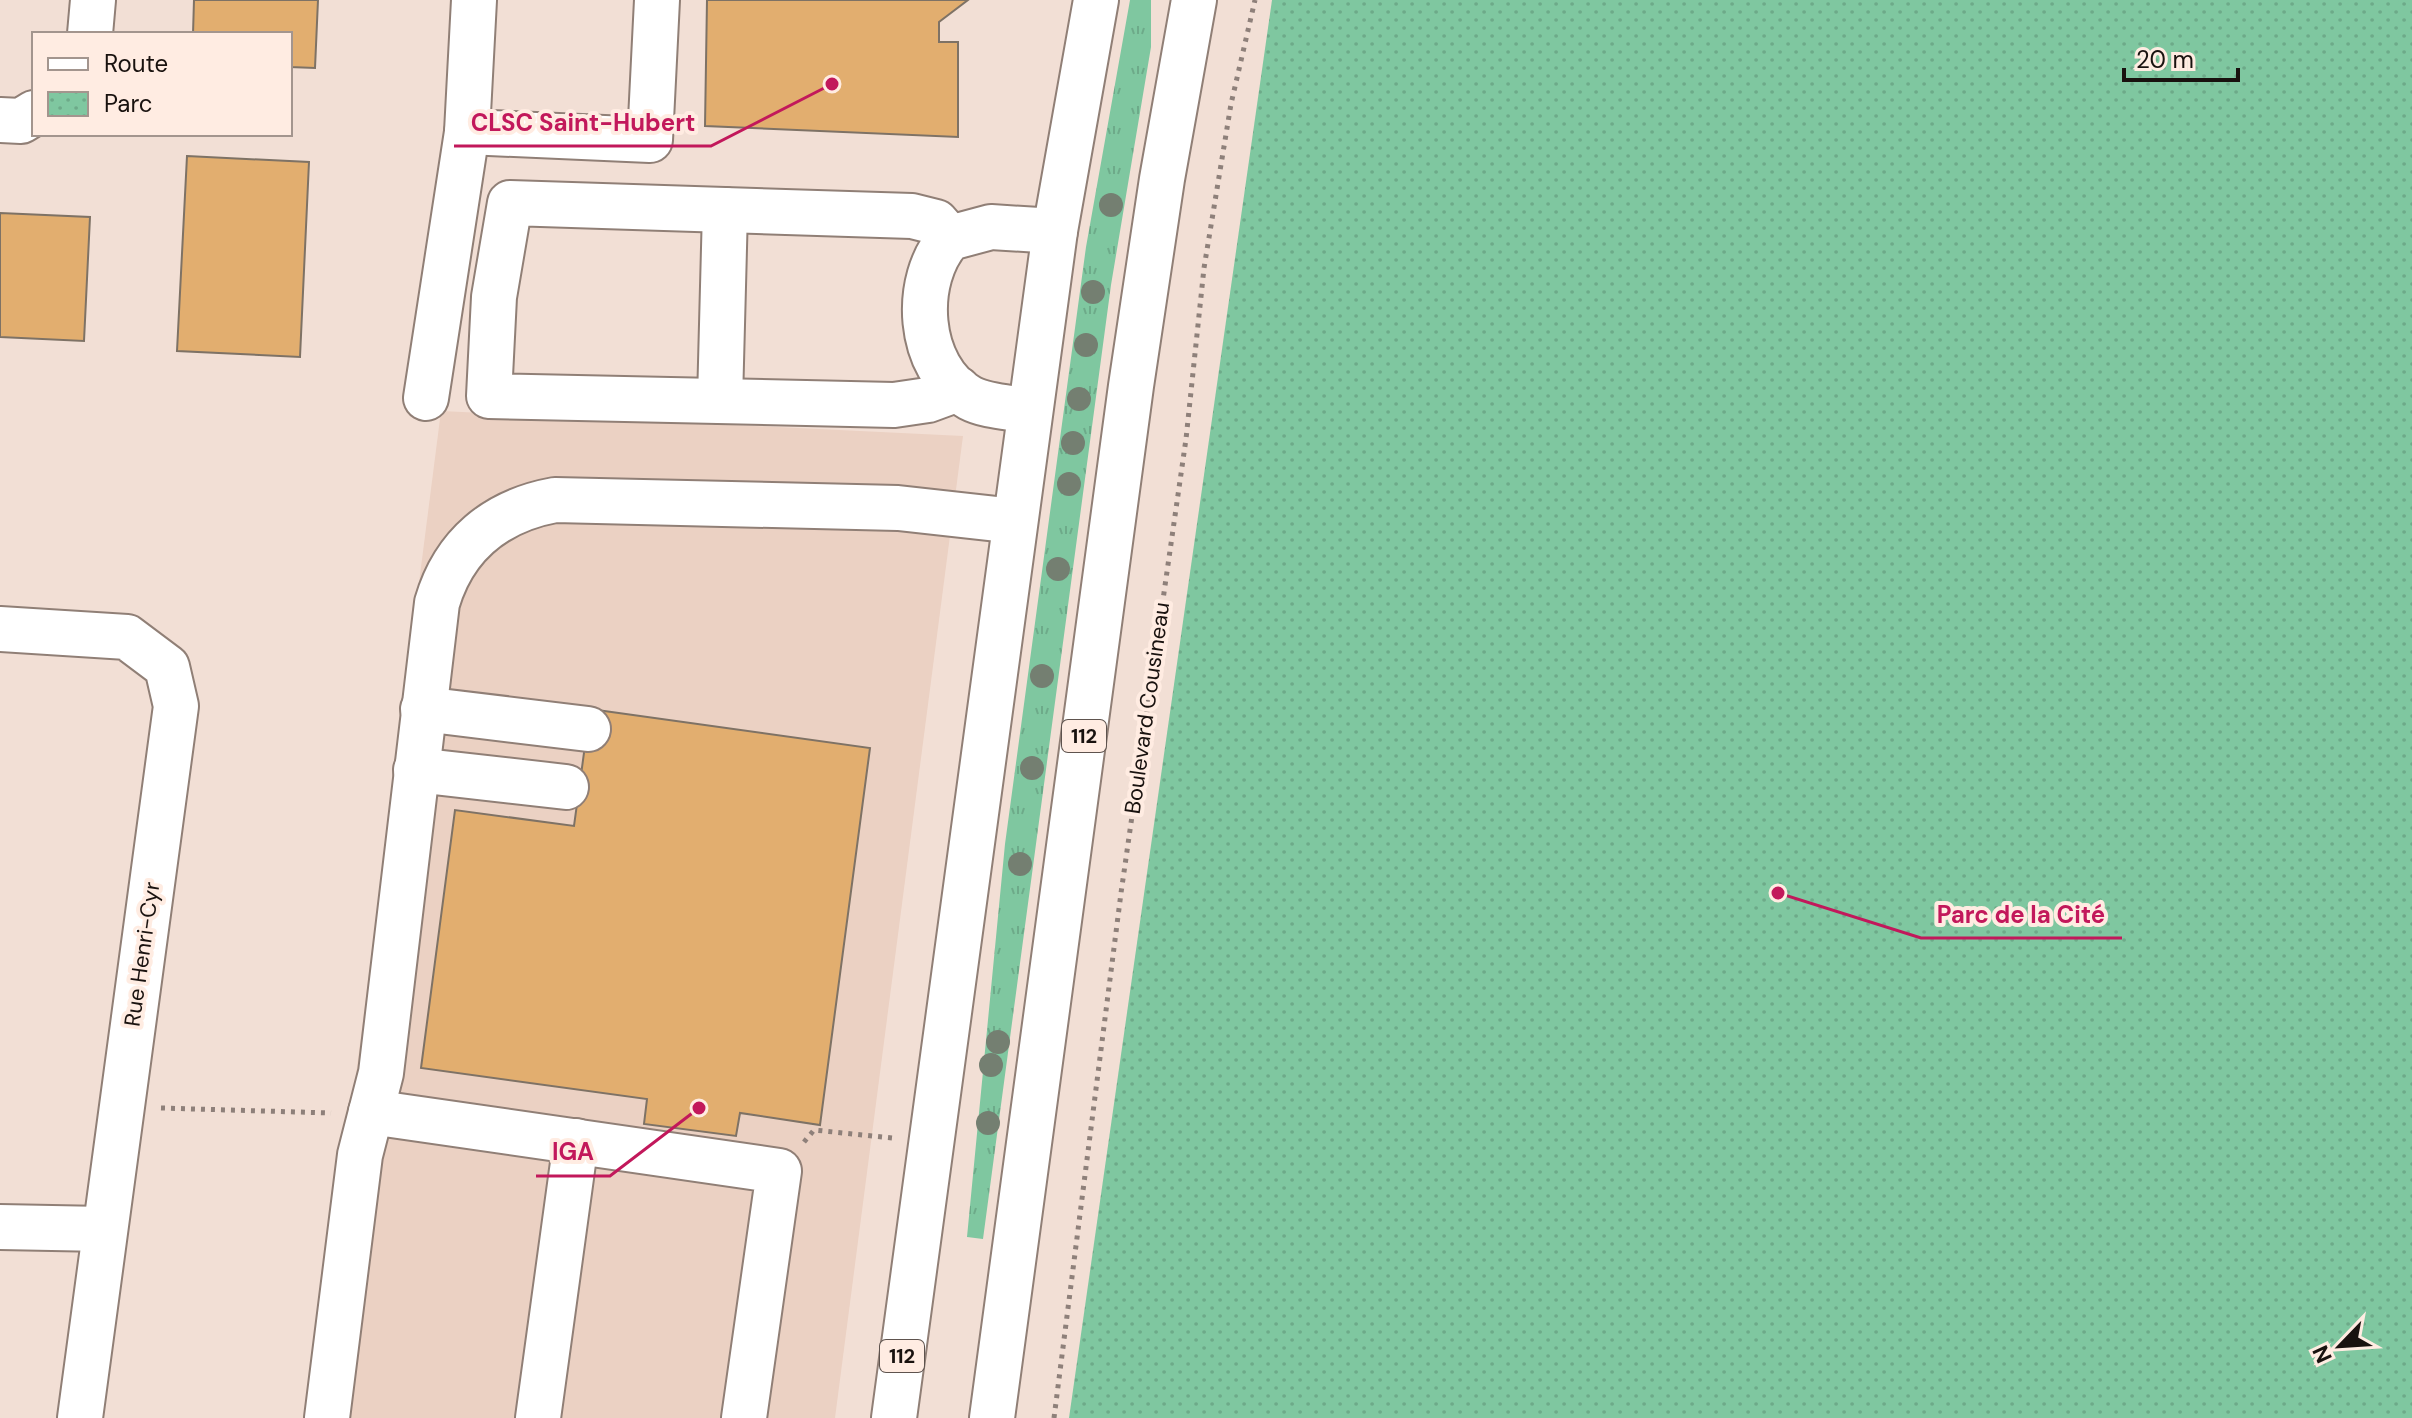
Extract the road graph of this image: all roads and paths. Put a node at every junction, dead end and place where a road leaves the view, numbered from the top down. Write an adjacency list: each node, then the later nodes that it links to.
1 (93, 0): 7 (main road)
2 (474, 0): 10 (main road)
3 (657, 0): 10 (main road)
4 (1096, 0): 12 (main road, 112)
5 (1194, 0): 40 (main road, 112)
6 (1255, 0): 41 (path, Boulevard Cousineau)
7 (90, 32)
8 (32, 114): 9 (main road)
9 (0, 120)
10 (467, 132): 14 (main road)
11 (725, 210): 13 (main road); 15 (main road); 20 (main road)
12 (1055, 231): 13 (main road); 21 (main road, 112)
13 (950, 238): 18 (main road)
14 (450, 245): 15 (main road); 16 (main road)
15 (501, 250): 17 (main road)
16 (435, 342): 17 (main road); 19 (main road)
17 (492, 345): 20 (main road)
18 (958, 389): 20 (main road); 21 (main road)
19 (426, 398)
20 (720, 401)
21 (1030, 411): 22 (main road, 112)
22 (1015, 521): 24 (main road); 39 (main road, 112)
23 (0, 629): 34 (main road, Rue Henri-Cyr)
24 (423, 709): 25 (main road); 26 (main road)
25 (588, 729)
26 (416, 770): 27 (main road); 29 (main road)
27 (566, 787)
28 (148, 1108): 29 (path)
29 (355, 1113): 32 (main road); 36 (main road)
30 (814, 1130): 31 (path)
31 (897, 1139)
32 (576, 1141): 37 (main road); 38 (main road)
33 (0, 1227): 34 (main road)
34 (104, 1229): 35 (main road, Rue Henri-Cyr)
35 (80, 1418)
36 (327, 1418)
37 (538, 1418)
38 (744, 1418)
39 (894, 1418)
40 (992, 1418)
41 (1054, 1418)

